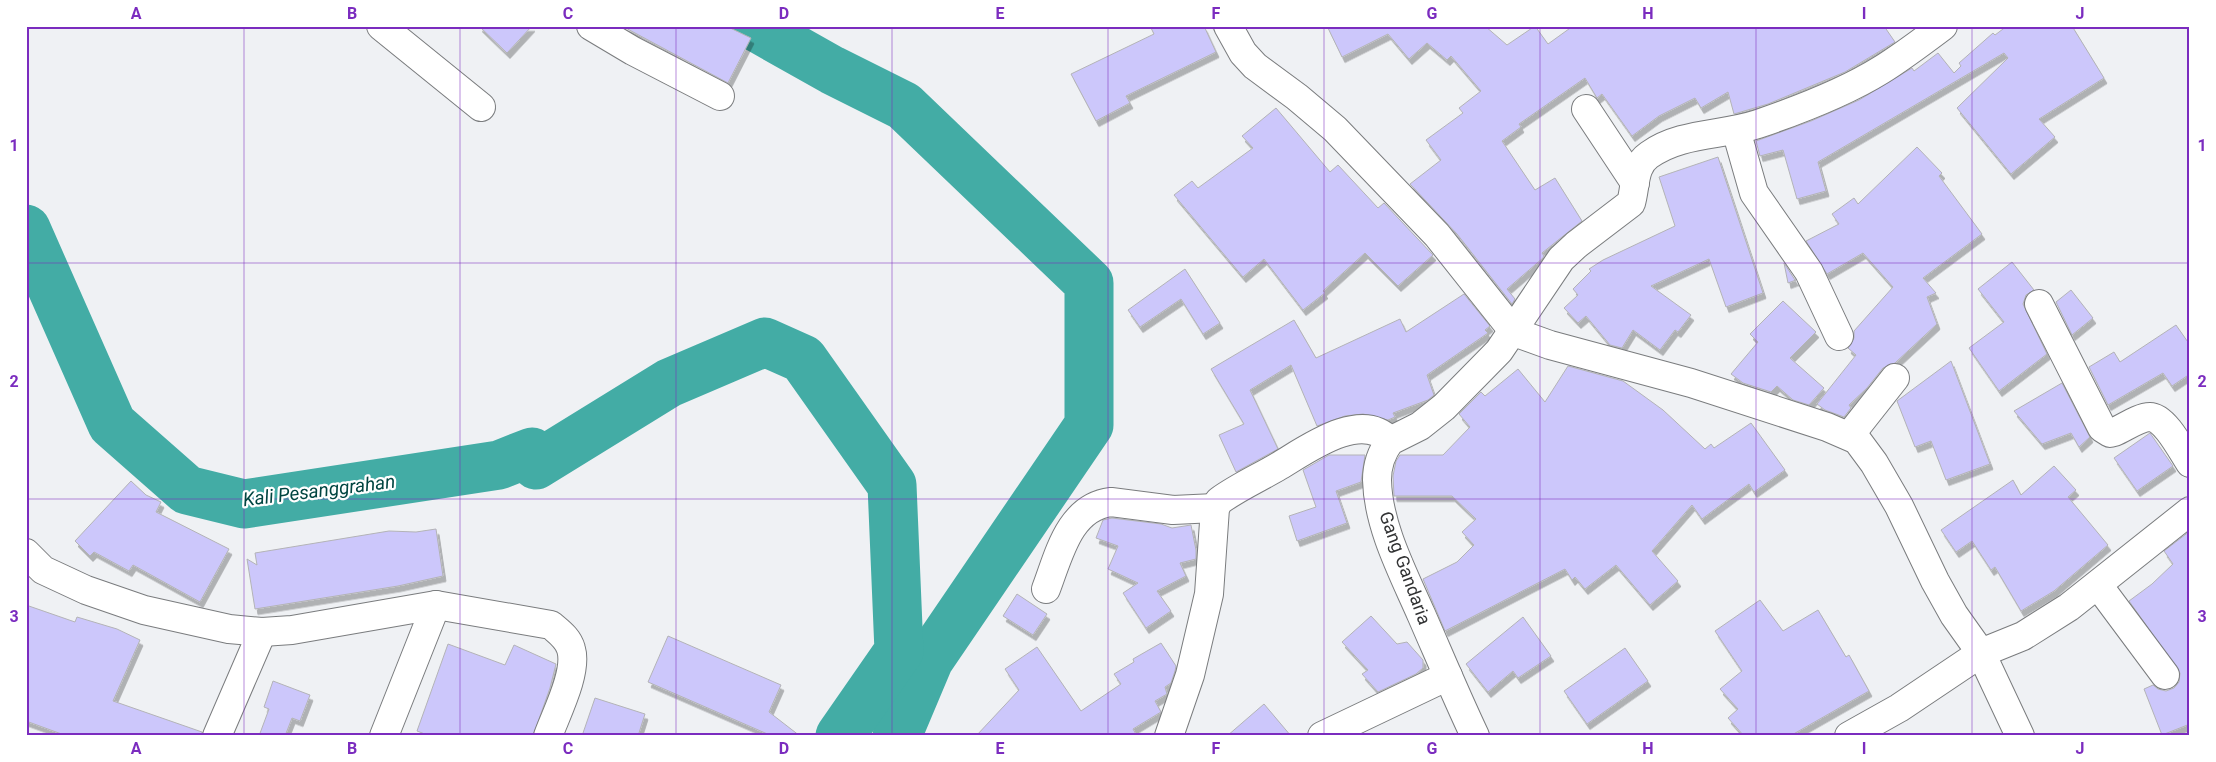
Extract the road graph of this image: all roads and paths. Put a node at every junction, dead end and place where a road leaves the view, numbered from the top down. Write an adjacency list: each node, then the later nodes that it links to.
1 (381, 26): 6 (street)
2 (591, 26): 5 (street)
3 (1228, 26): 11 (street)
4 (1938, 28): 8 (street)
5 (720, 96)
6 (482, 106)
7 (1586, 109): 9 (street)
8 (1736, 130): 9 (street); 12 (street)
9 (1635, 183): 11 (street)
10 (2039, 304): 16 (street)
11 (1514, 332): 14 (street); 15 (street)
12 (1839, 336)
13 (1895, 378): 14 (street)
14 (1850, 435): 24 (street)
15 (1390, 441): 17 (street); 26 (street, Gang Gandaria)
16 (2190, 463)
17 (1219, 503): 21 (street); 30 (street)
18 (2190, 511): 20 (street)
19 (26, 553): 23 (street)
20 (2098, 585): 24 (street); 25 (street)
21 (1046, 589)
22 (436, 605): 23 (street); 28 (street); 29 (street)
23 (262, 632): 27 (street)
24 (1981, 653): 33 (street); 34 (street)
25 (2165, 675)
26 (1448, 676): 31 (street); 32 (street, Gang Gandaria)
27 (217, 736)
28 (384, 736)
29 (548, 736)
30 (1169, 736)
31 (1322, 736)
32 (1475, 736)
33 (1849, 736)
34 (2020, 736)

